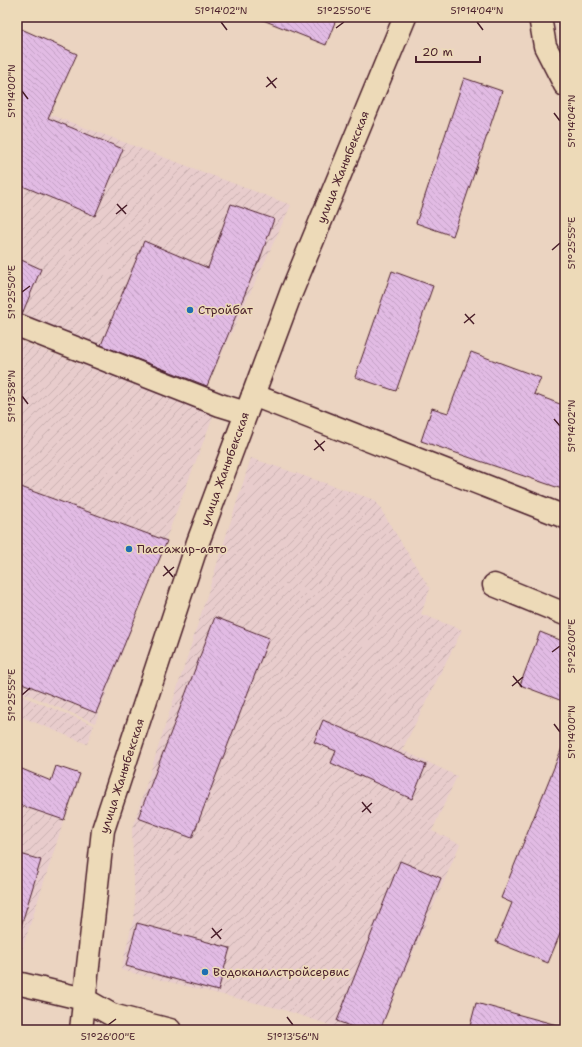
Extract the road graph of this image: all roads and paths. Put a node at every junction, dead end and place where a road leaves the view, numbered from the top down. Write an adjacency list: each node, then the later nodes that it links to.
1 (405, 17): 5 (street, улица Жаныбекская)
2 (540, 17): 3 (street)
3 (565, 85)
4 (17, 325): 5 (street)
5 (250, 404): 6 (street); 10 (street, улица Жаныбекская)
6 (565, 517)
7 (494, 585): 8 (street)
8 (565, 614)
9 (17, 983): 10 (street)
10 (84, 999): 11 (street, улица Жаныбекская); 12 (street)
11 (81, 1030)
12 (170, 1030)

